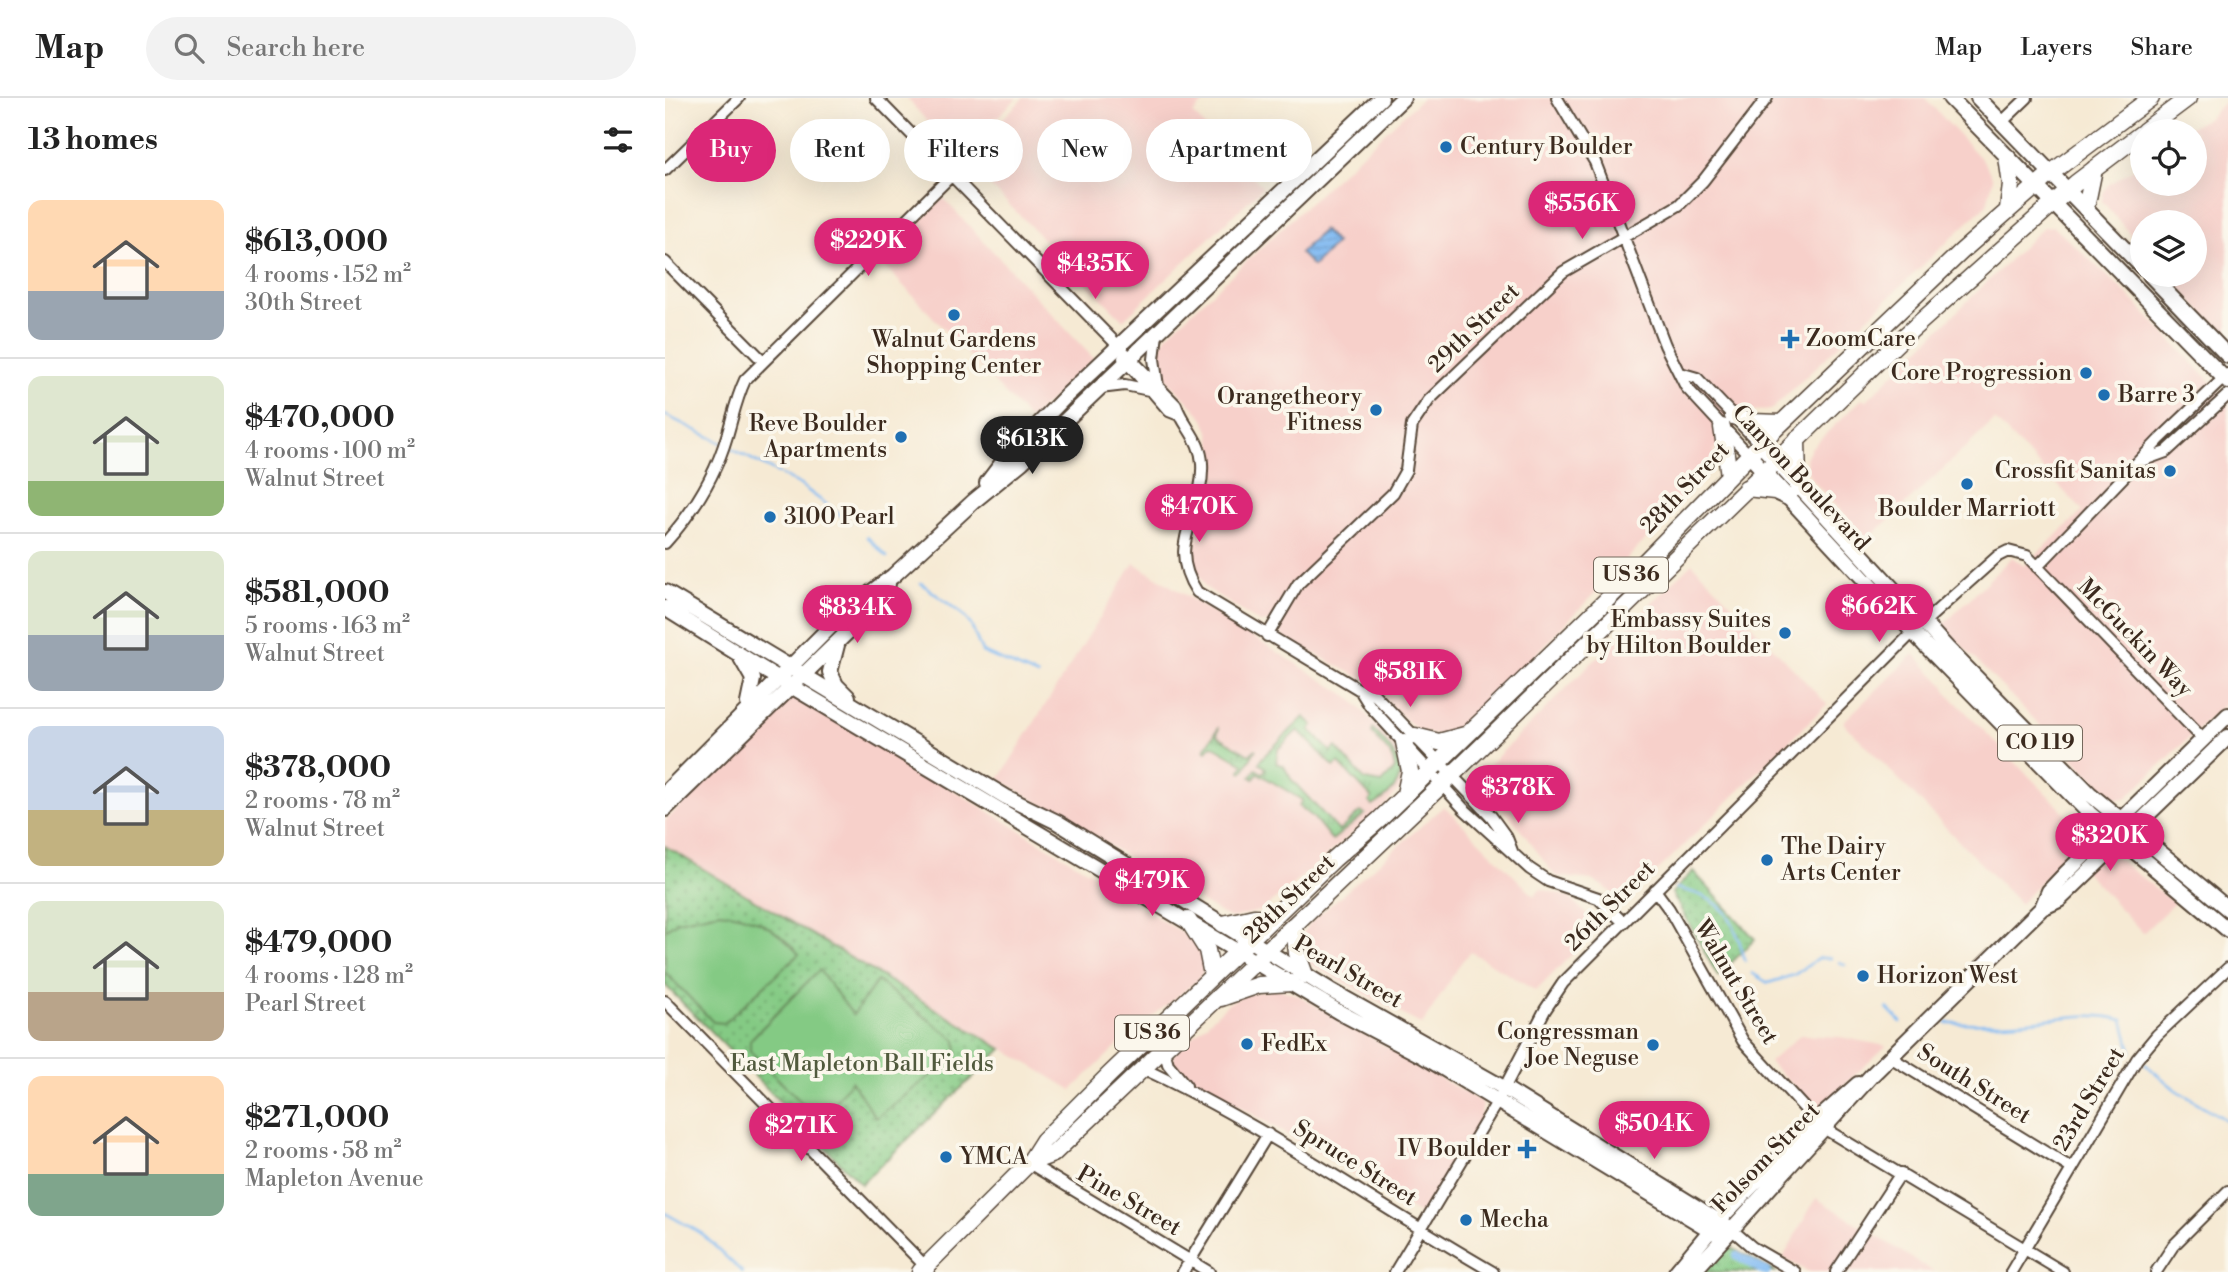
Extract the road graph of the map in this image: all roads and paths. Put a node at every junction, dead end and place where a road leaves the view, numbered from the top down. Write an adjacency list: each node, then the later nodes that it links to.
1 (739, 98): 20 (street)
2 (876, 98): 16 (street)
3 (1381, 98): 34 (main road)
4 (1403, 98): 33 (main road)
5 (1547, 98): 13 (street, Canyon Boulevard)
6 (1557, 98): 13 (street, Canyon Boulevard)
7 (1767, 98): 29 (street, 29th Street)
8 (1950, 98): 18 (main road)
9 (1978, 98): 15 (main road)
10 (2027, 98): 15 (street)
11 (2188, 98): 14 (highway, US 36)
12 (2149, 99): 21 (highway, 28th Street / US 36)
13 (1566, 112): 29 (street, Canyon Boulevard)
14 (2160, 119)
15 (2002, 122): 21 (main road)
16 (904, 126)
17 (2130, 142): 19 (highway, US 36)
18 (2007, 157): 24 (main road); 28 (highway)
19 (2094, 169): 25 (highway, 28th Street / US 36); 27 (highway)
20 (665, 170)
21 (2051, 173): 24 (highway, 28th Street / US 36); 25 (main road)
22 (945, 182): 36 (street)
23 (959, 182): 34 (street)
24 (2035, 186): 26 (main road); 28 (highway, 28th Street / US 36)
25 (2068, 190): 26 (highway, 28th Street / US 36); 27 (main road)
26 (2053, 204): 38 (main road); 44 (highway, 28th Street / US 36)
27 (2086, 208): 30 (main road)
28 (2008, 209): 43 (highway, 28th Street / US 36)
29 (1625, 237): 42 (street, Canyon Boulevard); 59 (street, 29th Street)
30 (2130, 254)
31 (665, 262): 36 (street)
32 (2162, 287): 35 (main road)
33 (1157, 334): 37 (main road); 40 (street)
34 (1118, 347): 37 (street); 51 (main road)
35 (2228, 356)
36 (763, 361): 52 (street)
37 (1129, 361): 39 (main road); 40 (street)
38 (2227, 378): 46 (street)
39 (1100, 388): 40 (street); 51 (main road)
40 (1154, 388): 59 (street)
41 (2228, 395): 46 (street)
42 (1728, 421): 43 (highway); 45 (street, Canyon Boulevard); 48 (highway)
43 (1781, 423): 45 (highway, 28th Street / US 36)
44 (1797, 439): 47 (highway, 28th Street / US 36); 50 (highway)
45 (1754, 450): 47 (main road, Canyon Boulevard); 48 (highway, 28th Street / US 36)
46 (2144, 460): 53 (street)
47 (1769, 466): 49 (highway, 28th Street / US 36); 50 (main road, Canyon Boulevard)
48 (1729, 475): 67 (highway, 28th Street / US 36)
49 (1746, 488): 50 (highway); 72 (highway, 28th Street / US 36)
50 (1793, 493): 57 (main road, Canyon Boulevard / CO 119)
51 (974, 500): 54 (main road)
52 (665, 543)
53 (2037, 567): 57 (street, McGuckin Way); 70 (street, McGuckin Way)
54 (893, 576): 58 (main road); 61 (main road)
55 (665, 592): 61 (main road, Pearl Street)
56 (665, 608): 60 (main road, Pearl Street)
57 (1919, 627): 76 (main road, Canyon Boulevard / CO 119); 78 (main road, Canyon Boulevard / CO 119); 79 (street, 26th Street)
58 (843, 634): 63 (main road); 65 (main road)
59 (1267, 636): 69 (street)
60 (735, 652): 62 (main road, Pearl Street); 64 (main road)
61 (788, 667): 62 (main road); 63 (main road, Pearl Street)
62 (777, 677): 63 (main road, Pearl Street); 64 (main road)
63 (797, 680): 65 (main road, Pearl Street); 75 (main road); 82 (main road, Pearl Street)
64 (744, 710): 73 (main road)
65 (868, 714): 84 (main road, Pearl Street)
66 (2228, 715): 70 (main road, Folsom Street)
67 (1467, 734): 69 (highway); 71 (highway, 28th Street / US 36)
68 (2228, 737): 77 (main road, Folsom Street)
69 (1409, 739): 71 (street); 74 (highway)
70 (2203, 739): 76 (main road, Folsom Street)
71 (1435, 766): 72 (street); 74 (highway, 28th Street / US 36)
72 (1448, 780): 83 (street); 85 (highway, 28th Street / US 36)
73 (665, 793)
74 (1405, 795): 81 (highway, 28th Street / US 36)
75 (665, 809)
76 (2120, 820): 77 (main road, Canyon Boulevard / CO 119); 78 (main road, Folsom Street)
77 (2133, 829): 78 (main road, Folsom Street); 80 (main road, Canyon Boulevard / CO 119)
78 (2115, 835): 86 (main road, Canyon Boulevard / CO 119); 96 (main road, Folsom Street)
79 (1655, 891): 83 (street, 26th Street); 102 (street, Walnut Street)
80 (2228, 909)
81 (1272, 918): 84 (highway); 87 (highway, 28th Street / US 36)
82 (1188, 919): 87 (main road, Pearl Street); 90 (highway)
83 (1623, 922): 99 (street, 26th Street)
84 (1223, 924): 87 (main road, Pearl Street)
85 (1294, 926): 88 (highway, 28th Street / US 36); 91 (highway)
86 (2228, 930)
87 (1243, 945): 88 (main road, Pearl Street); 90 (highway, 28th Street / US 36)
88 (1262, 957): 91 (main road, Pearl Street); 92 (highway, 28th Street / US 36)
89 (2228, 968): 106 (street, 23rd Street)
90 (1212, 975): 105 (highway, 28th Street / US 36)
91 (1298, 979): 92 (highway); 94 (main road, Pearl Street); 97 (main road, Pearl Street)
92 (1218, 999): 95 (highway, 28th Street / US 36)
93 (665, 1001): 114 (street)
94 (1378, 1033): 97 (main road); 101 (main road, Pearl Street)
95 (1164, 1049): 98 (highway, 28th Street / US 36); 100 (street, Spruce Street)
96 (1891, 1057): 102 (main road, Folsom Street); 106 (street, South Street)
97 (1452, 1058): 99 (main road, Pearl Street)
98 (1144, 1069): 100 (street, Spruce Street); 105 (highway, 28th Street / US 36)
99 (1504, 1088): 101 (street, 26th Street); 107 (main road, Pearl Street)
100 (1193, 1092): 103 (street, Spruce Street)
101 (1497, 1101): 104 (main road, Pearl Street); 110 (street, 26th Street)
102 (1820, 1125): 108 (street, Walnut Street); 111 (main road, Folsom Street)
103 (1268, 1134): 110 (street, Spruce Street); 113 (street)
104 (1581, 1152): 107 (main road); 111 (main road, Pearl Street)
105 (1030, 1163): 113 (street, Pine Street); 114 (highway, 28th Street / US 36)
106 (2071, 1168): 112 (street, 23rd Street)
107 (1637, 1170): 111 (main road, Pearl Street)
108 (1902, 1173): 112 (street, Walnut Street); 122 (street)
109 (2228, 1191): 125 (street)
110 (1422, 1229): 117 (street, 26th Street); 118 (street, Spruce Street)
111 (1721, 1229): 119 (main road, Folsom Street); 120 (main road, Folsom Street); 121 (street, Pearl Street)
112 (2025, 1249): 123 (street, 23rd Street); 124 (street, Walnut Street)
113 (1190, 1261): 115 (street); 116 (street, Pine Street)
114 (925, 1270)
115 (1184, 1272)
116 (1209, 1272)
117 (1395, 1272)
118 (1493, 1272)
119 (1676, 1272)
120 (1693, 1272)
121 (1795, 1272)
122 (1836, 1272)
123 (2011, 1272)
124 (2063, 1272)
125 (2156, 1272)

